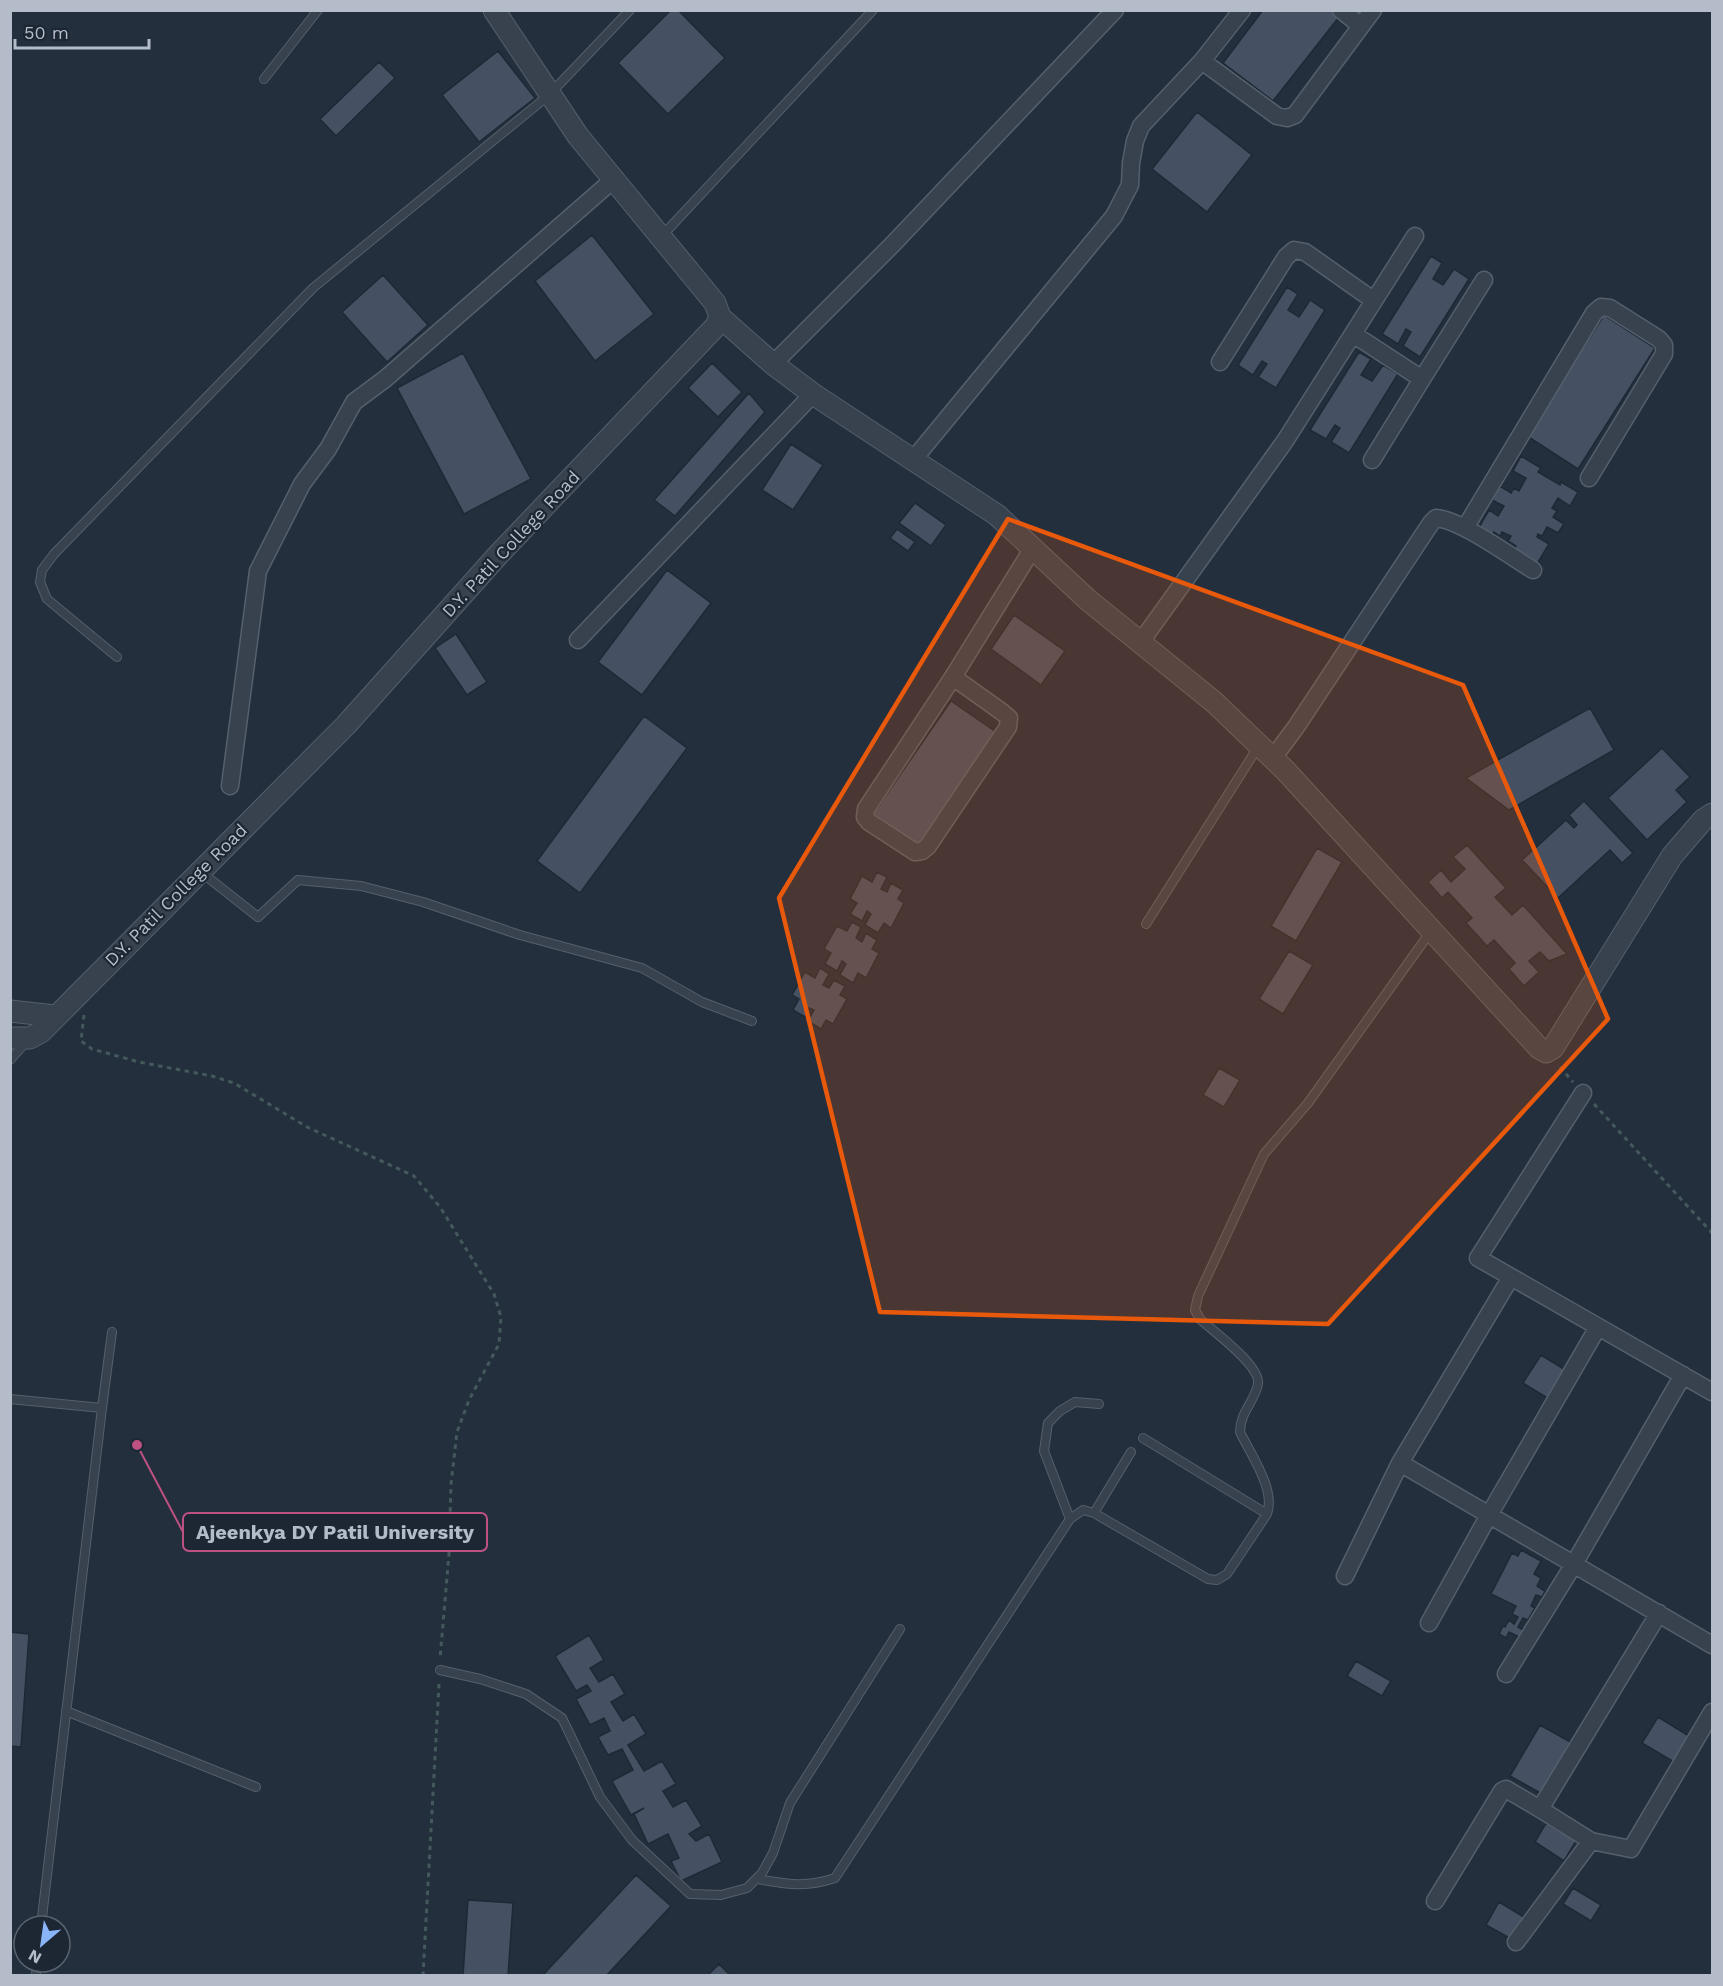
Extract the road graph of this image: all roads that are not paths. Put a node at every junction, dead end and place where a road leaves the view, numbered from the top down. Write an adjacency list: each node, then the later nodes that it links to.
1 (318, 10): 11 (lane)
2 (494, 10): 12 (street)
3 (630, 10): 12 (lane)
4 (873, 10): 15 (lane)
5 (1115, 10): 21 (street)
6 (1242, 10): 10 (street)
7 (1341, 10): 9 (street)
8 (1373, 10): 9 (street)
9 (1361, 26): 10 (street)
10 (1202, 61): 24 (street)
11 (264, 79)
12 (549, 95): 13 (street); 32 (lane)
13 (613, 180): 15 (street); 35 (street)
14 (1415, 236): 17 (street)
15 (660, 238): 18 (street)
16 (1484, 279): 22 (street)
17 (1373, 300): 19 (street); 20 (street)
18 (720, 317): 21 (street); 37 (street, D.Y. Patil College Road)
19 (1353, 334): 22 (street); 31 (street)
20 (1220, 362)
21 (773, 364): 23 (street)
22 (1422, 379): 25 (street)
23 (813, 394): 24 (street); 30 (street)
24 (913, 460): 28 (street)
25 (1372, 460)
26 (1589, 478): 27 (street)
27 (1465, 528): 29 (street); 34 (street)
28 (1033, 548): 31 (street); 33 (street)
29 (1533, 570)
30 (578, 640)
31 (1140, 643): 34 (street)
32 (117, 657)
33 (953, 677): 33 (street)
34 (1266, 752): 38 (lane); 39 (street)
35 (230, 786)
36 (1713, 814): 39 (street)
37 (200, 871): 41 (street, D.Y. Patil College Road); 42 (lane)
38 (1146, 924)
39 (1431, 931): 58 (lane)
40 (10, 1011): 41 (street)
41 (45, 1015): 43 (street, D.Y. Patil College Road)
42 (752, 1021)
43 (20, 1038): 44 (lane, D.Y. Patil College Road)
44 (10, 1060)
45 (1583, 1093): 46 (street)
46 (1511, 1277): 47 (street); 56 (street)
47 (1598, 1326): 49 (street); 59 (street)
48 (112, 1332): 53 (lane)
49 (1683, 1375): 50 (street); 61 (street)
50 (1713, 1392)
51 (10, 1400): 53 (lane)
52 (1099, 1404): 60 (lane)
53 (102, 1407): 69 (lane)
54 (1143, 1438): 58 (lane)
55 (1131, 1452): 57 (lane)
56 (1400, 1463): 59 (street); 62 (street)
57 (1094, 1513): 58 (lane); 60 (lane)
58 (1267, 1514)
59 (1489, 1515): 61 (street); 64 (street)
60 (1070, 1519): 74 (lane)
61 (1574, 1564): 63 (street); 68 (street)
62 (1345, 1576)
63 (1659, 1613): 66 (street); 72 (street)
64 (1429, 1623)
65 (900, 1629): 74 (lane)
66 (1713, 1645)
67 (440, 1670): 74 (lane)
68 (1506, 1674)
69 (66, 1711): 71 (lane); 76 (lane)
70 (1713, 1712): 73 (street)
71 (256, 1787)
72 (1540, 1809): 73 (street); 75 (street)
73 (1591, 1841): 77 (street)
74 (757, 1879)
75 (1435, 1900)
76 (42, 1914)
77 (1516, 1942)

